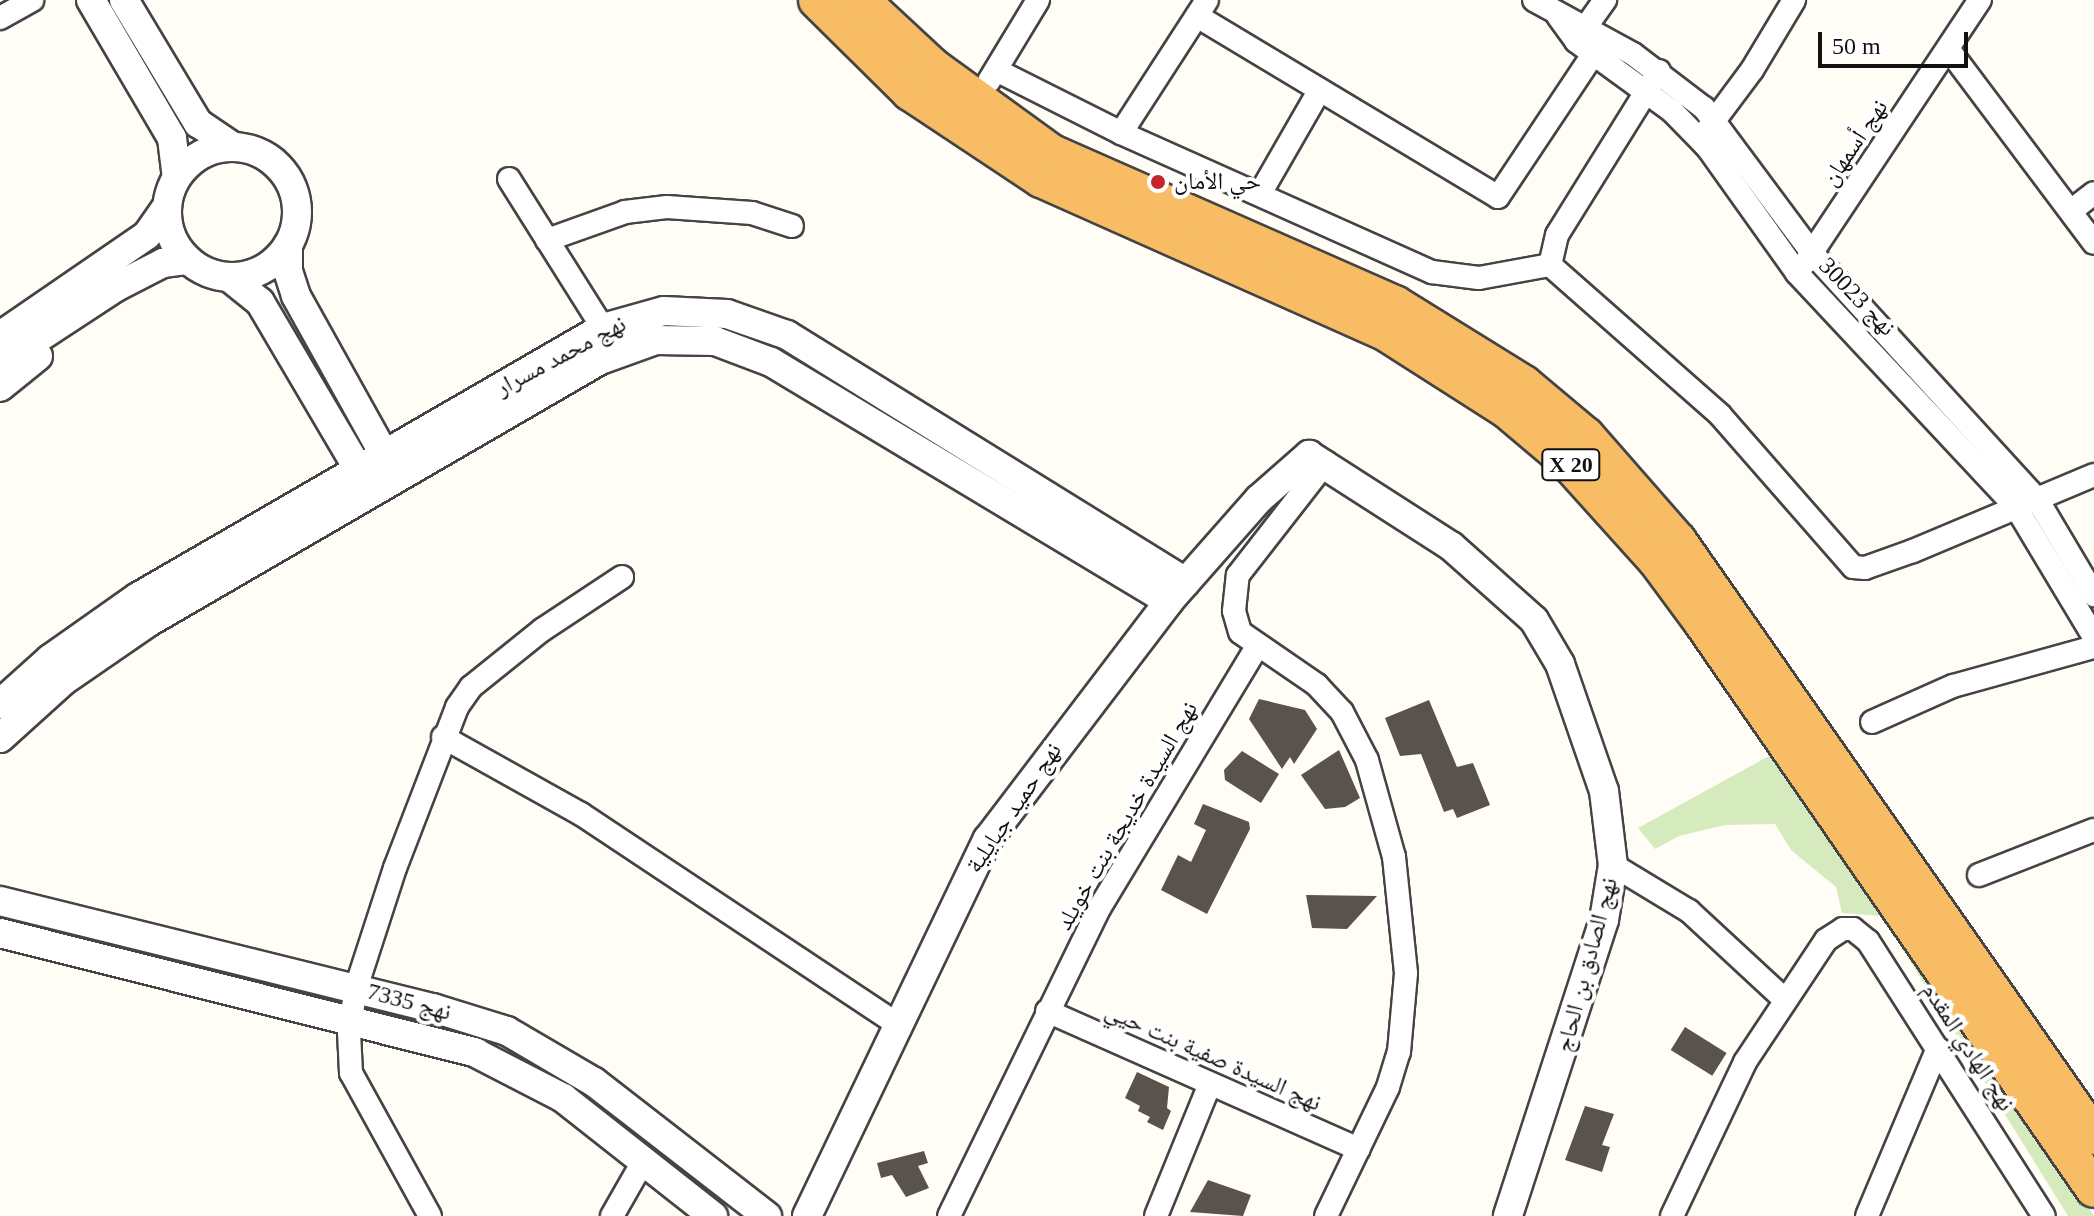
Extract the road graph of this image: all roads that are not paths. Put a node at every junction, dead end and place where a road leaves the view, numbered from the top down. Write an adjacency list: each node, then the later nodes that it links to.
1 (32, 0): 12 (street)
2 (91, 0): 22 (street)
3 (124, 0): 21 (street)
4 (817, 0): 17 (highway, X 20)
5 (861, 0): 17 (highway, X 20)
6 (1038, 0): 17 (street)
7 (1534, 0): 13 (street, نهج 30023)
8 (1605, 0): 13 (street)
9 (1794, 0): 18 (street)
10 (1980, 0): 14 (street, نهج أسمهان)
11 (1202, 8): 16 (street); 19 (street)
12 (0, 18)
13 (1590, 39): 15 (street, نهج 30023); 16 (street)
14 (1949, 50): 27 (street); 32 (street, نهج أسمهان)
15 (1652, 80): 18 (street, نهج 30023); 20 (street, نهج 30023); 34 (street)
16 (1319, 91): 24 (street)
17 (977, 99): 19 (street); 69 (highway, X 20); 72 (highway, X 20)
18 (1716, 121): 20 (street); 32 (street, نهج 30023)
19 (1121, 133): 24 (street)
20 (1699, 139): 35 (street, نهج 30023)
21 (232, 146): 22 (street); 31 (street)
22 (177, 177): 26 (street)
23 (509, 179): 29 (street)
24 (1261, 192): 34 (street)
25 (2094, 193): 27 (street)
26 (167, 206): 33 (street); 36 (street)
27 (2071, 211): 30 (street)
28 (792, 226): 29 (street)
29 (547, 240): 39 (street)
30 (2094, 243)
31 (288, 245): 37 (street); 44 (street)
32 (1813, 254): 35 (street, نهج أسمهان); 47 (street, نهج 30023)
33 (188, 260): 36 (street); 37 (street)
34 (1550, 265): 47 (street)
35 (1797, 273): 47 (street, نهج 30023)
36 (110, 277): 38 (street); 40 (street); 41 (street); 42 (street)
37 (229, 277): 46 (street)
38 (0, 315)
39 (603, 328): 44 (street, نهج محمد مسرار); 49 (street, نهج محمد مسرار)
40 (0, 336)
41 (0, 363)
42 (0, 387)
43 (1316, 459): 49 (street, نهج حميد جبايلية); 52 (street); 58 (street, نهج الصادق بن الحاج)
44 (391, 468): 46 (street, نهج محمد مسرار); 49 (street, نهج محمد مسرار)
45 (2094, 475): 47 (street)
46 (366, 482): 54 (street, نهج محمد مسرار)
47 (2026, 503): 50 (street, نهج 30023); 51 (street, نهج 30023)
48 (622, 577): 56 (street)
49 (1177, 591): 66 (street, نهج حميد جبايلية)
50 (2094, 595)
51 (2094, 637)
52 (1257, 647): 64 (street, نهج السيدة خديجة بنت خويلد); 70 (street)
53 (2094, 647): 55 (street)
54 (3, 720)
55 (1872, 722)
56 (443, 737): 62 (street); 66 (street)
57 (2094, 830): 59 (street)
58 (1613, 865): 63 (street); 81 (street, نهج الصادق بن الحاج)
59 (1979, 875)
60 (0, 901): 62 (street, نهج 7335)
61 (0, 933): 65 (street, نهج 7335)
62 (356, 988): 65 (street); 76 (street, نهج 7335)
63 (1784, 999): 67 (street, نهج الهادي المقدم); 82 (street)
64 (1047, 1011): 68 (street, نهج السيدة صفية بنت حيي); 78 (street, نهج السيدة خديجة بنت خويلد)
65 (351, 1020): 71 (street, نهج 7335); 73 (street)
66 (897, 1024): 77 (street, نهج حميد جبايلية)
67 (1938, 1048): 83 (street); 84 (street, نهج الهادي المقدم)
68 (1210, 1084): 70 (street, نهج السيدة صفية بنت حيي); 79 (street)
69 (2094, 1136)
70 (1359, 1149): 80 (street)
71 (644, 1160): 74 (street); 75 (street, نهج 7335)
72 (2094, 1189)
73 (430, 1216)
74 (612, 1216)
75 (713, 1216)
76 (767, 1216)
77 (807, 1216)
78 (949, 1216)
79 (1156, 1216)
80 (1326, 1216)
81 (1508, 1216)
82 (1672, 1216)
83 (1867, 1216)
84 (2044, 1216)

